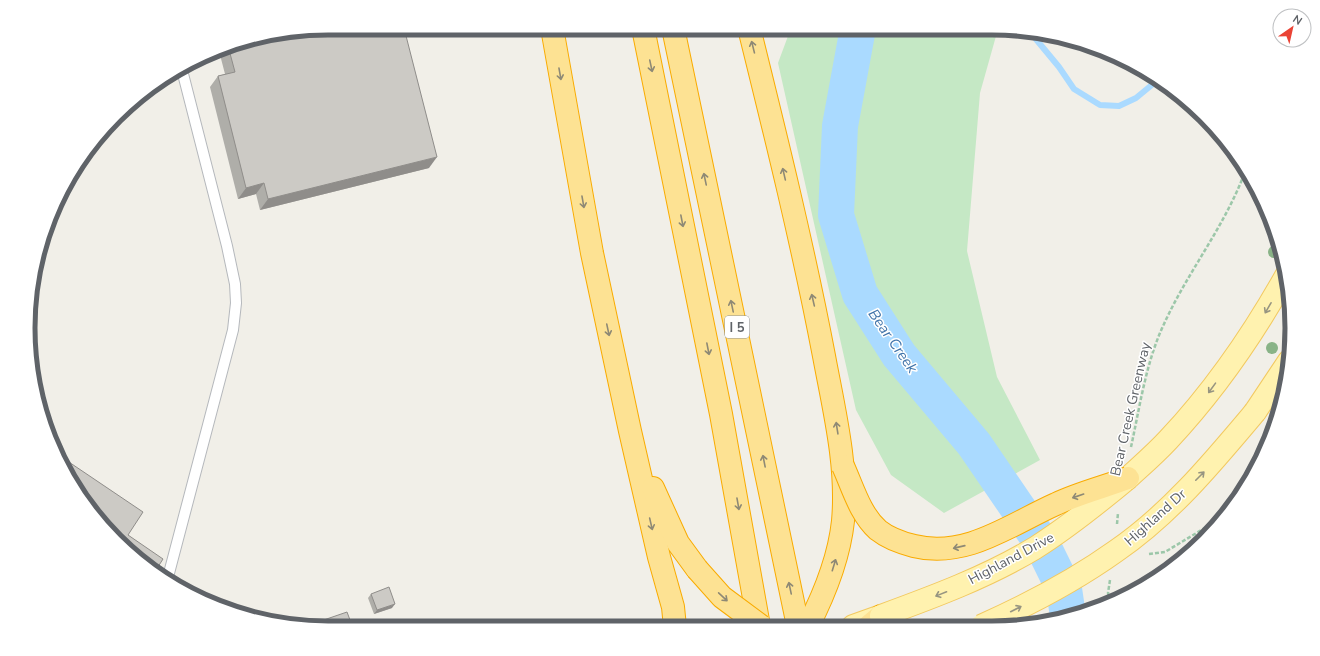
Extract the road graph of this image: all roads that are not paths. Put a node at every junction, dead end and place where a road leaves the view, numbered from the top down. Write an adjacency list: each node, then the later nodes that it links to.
1 (553, 35): 8 (highway, one-way to 8)
2 (644, 35): 14 (highway, I 5, one-way to 14)
3 (674, 35): 15 (highway, I 5, one-way to 3)
4 (751, 35): 9 (highway, one-way to 4)
5 (183, 73): 11 (lane)
6 (1281, 284): 10 (main road, one-way to 10)
7 (1281, 373): 18 (main road, Highland Dr, one-way to 7, bridge)
8 (630, 431): 12 (highway, one-way to 12); 13 (highway, one-way to 13, bridge)
9 (843, 466): 10 (highway, one-way to 9, bridge); 16 (highway, one-way to 9)
10 (1128, 478): 17 (main road, Highland Drive, one-way to 17, bridge)
11 (169, 574)
12 (674, 621)
13 (753, 621)
14 (759, 621)
15 (797, 621)
16 (810, 621)
17 (875, 621)
18 (991, 621)

